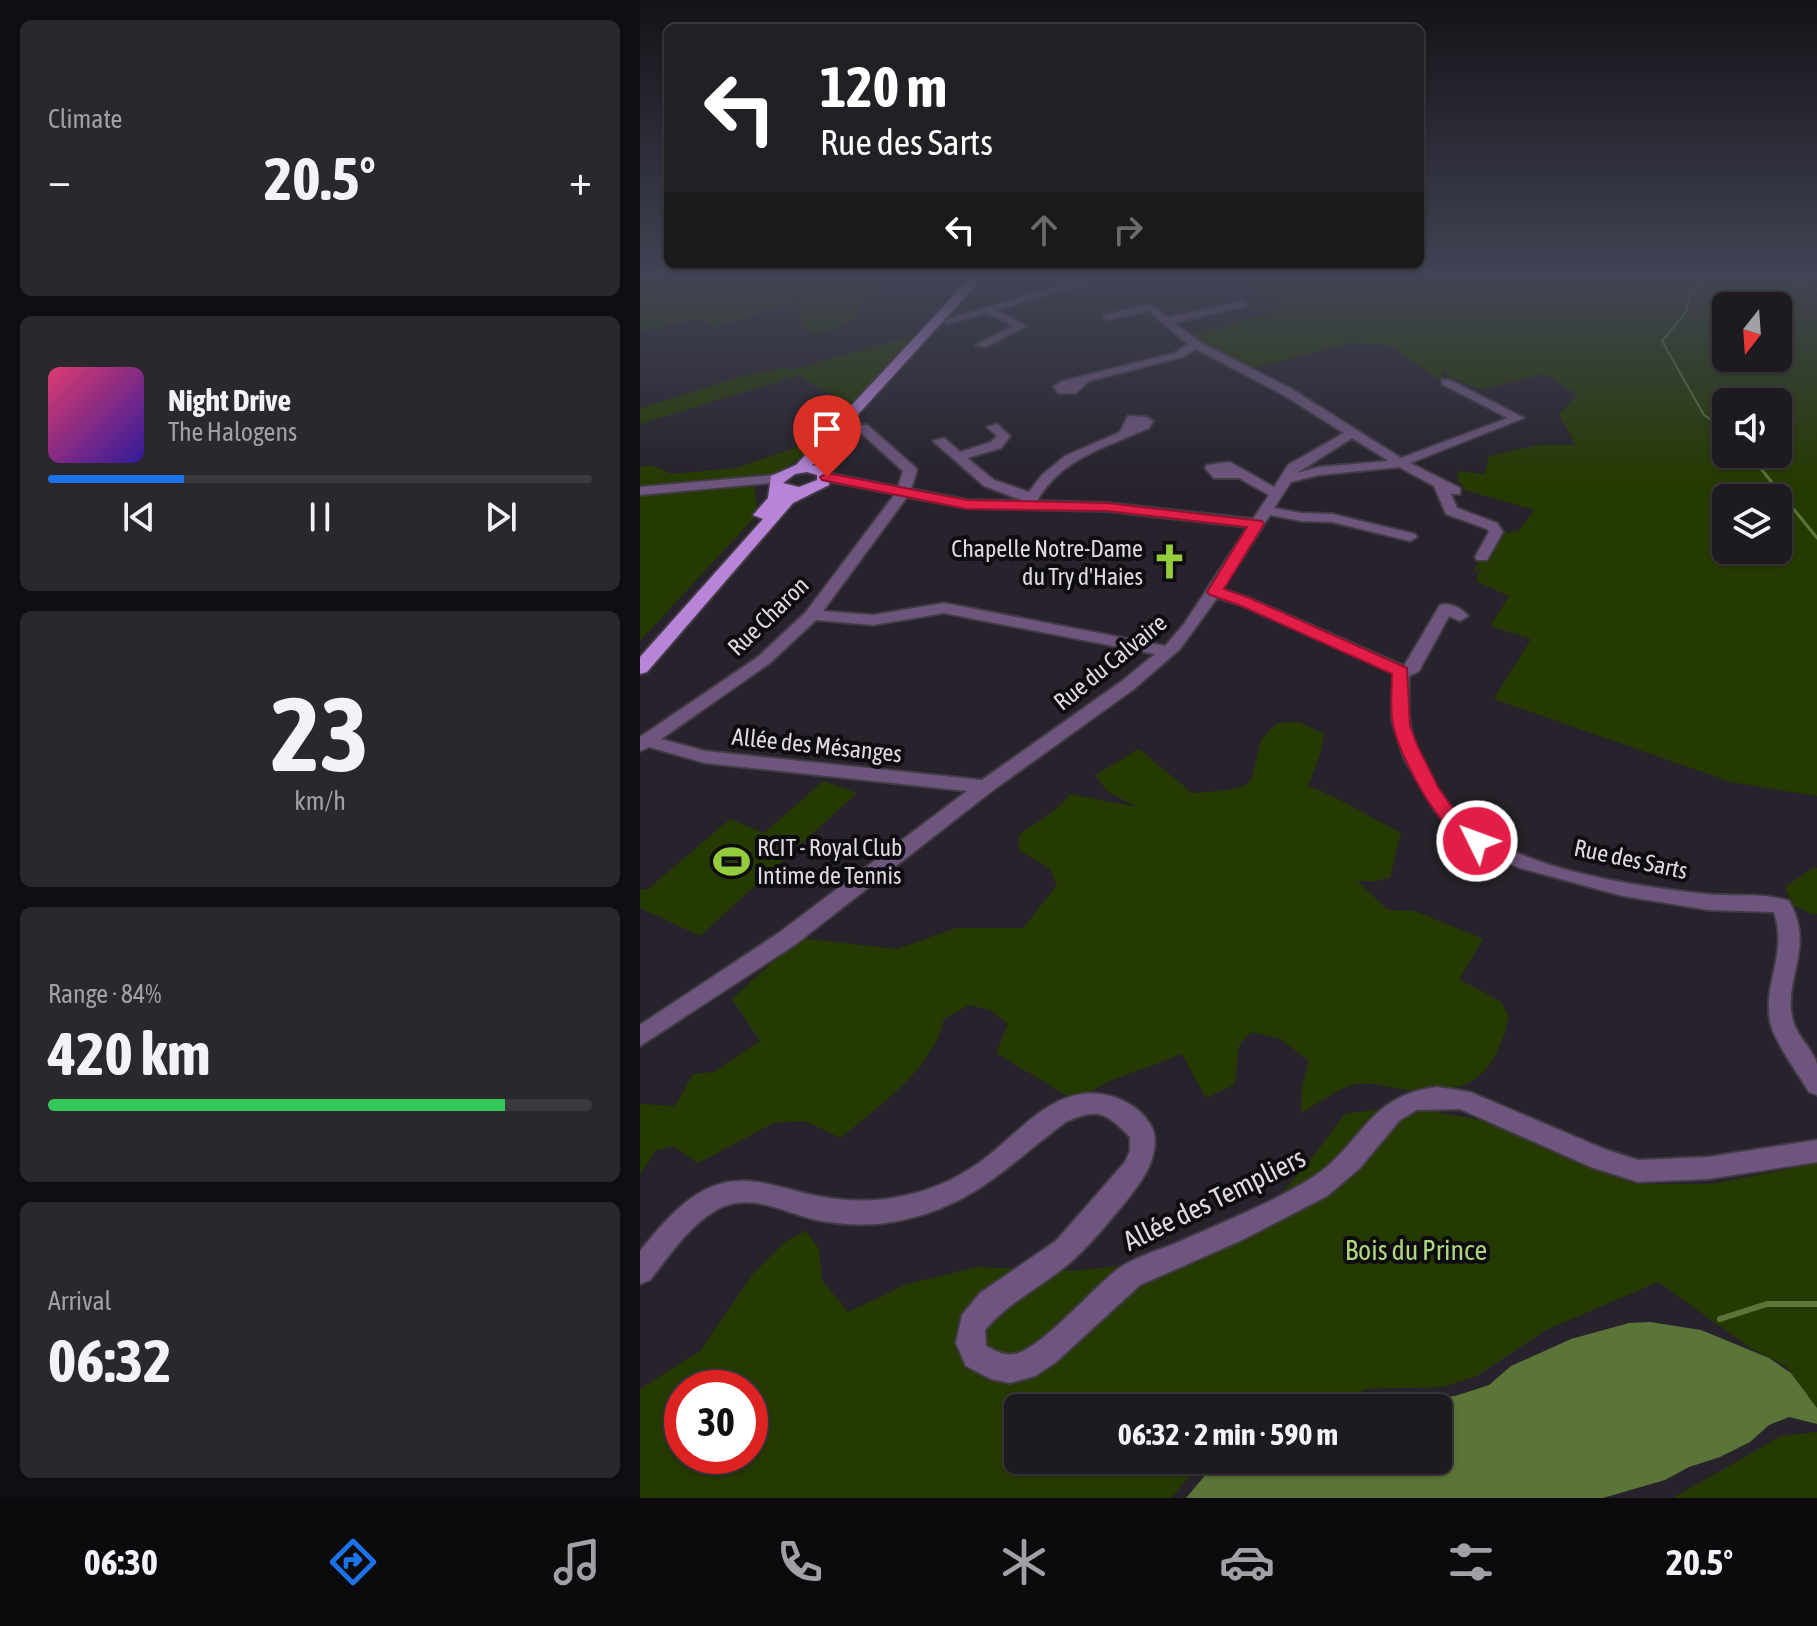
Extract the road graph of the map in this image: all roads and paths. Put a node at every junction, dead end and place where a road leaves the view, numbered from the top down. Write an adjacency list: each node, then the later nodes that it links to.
1 (914, 346): 14 (main road)
2 (925, 346): 16 (main road)
3 (1193, 346): 5 (street)
4 (1203, 346): 9 (street)
5 (1084, 380)
6 (1446, 382): 13 (street)
7 (993, 427): 12 (street)
8 (863, 428): 23 (street)
9 (1352, 433): 13 (street); 17 (street, Rue du Calvaire)
10 (1125, 434): 25 (street)
11 (939, 441): 12 (street)
12 (958, 457): 25 (street)
13 (1396, 463): 17 (street); 19 (street)
14 (801, 468): 16 (main road); 18 (main road)
15 (1239, 474): 24 (street)
16 (823, 478): 21 (main road); 23 (street)
17 (1287, 479): 24 (street, Rue du Calvaire)
18 (775, 482): 20 (street); 21 (main road); 32 (main road)
19 (1440, 484): 22 (street); 28 (street)
20 (640, 491)
21 (801, 491): 34 (main road)
22 (1455, 491)
23 (903, 493): 25 (street); 30 (street, Rue Charon)
24 (1277, 494): 26 (street, Rue du Calvaire)
25 (1031, 500): 26 (street)
26 (1261, 517): 27 (street); 29 (street, Rue du Calvaire)
27 (1410, 537)
28 (1482, 557)
29 (1215, 592): 33 (street, Rue du Calvaire); 35 (street)
30 (812, 615): 33 (street); 36 (street, Rue Charon)
31 (1460, 616): 35 (street)
32 (640, 651)
33 (1167, 651): 37 (street, Rue du Calvaire)
34 (640, 668)
35 (1401, 671): 39 (street, Rue des Sarts)
36 (643, 743): 37 (street, Allée des Mésanges)
37 (985, 787): 38 (street, Rue du Calvaire)
38 (640, 1037)
39 (1817, 1085)
40 (1817, 1151): 41 (street, Allée des Templiers)
41 (640, 1271)

